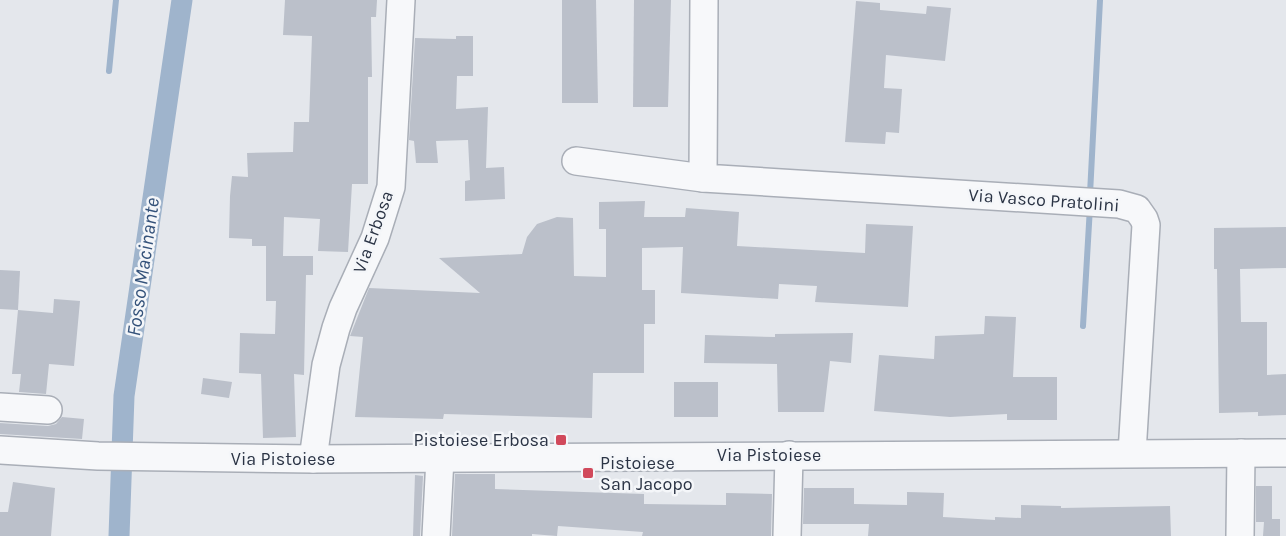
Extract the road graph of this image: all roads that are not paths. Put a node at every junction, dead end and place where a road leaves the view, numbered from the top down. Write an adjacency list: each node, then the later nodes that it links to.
1 (401, 0): 13 (street, Via Erbosa)
2 (704, 0): 4 (street)
3 (576, 161): 4 (street, Via Vasco Pratolini)
4 (703, 178): 8 (street, Via Vasco Pratolini)
5 (0, 407): 6 (street)
6 (48, 410)
7 (0, 450): 13 (street, Via Pistoiese)
8 (1132, 453): 9 (street, Via Pistoiese); 11 (street, Via Pistoiese)
9 (1241, 453): 10 (street, Via Pistoiese); 16 (street)
10 (1286, 453)
11 (789, 455): 12 (street, Via Pistoiese); 15 (street)
12 (440, 458): 13 (street, Via Pistoiese); 14 (street)
13 (314, 459)
14 (436, 536)
15 (787, 536)
16 (1240, 536)

